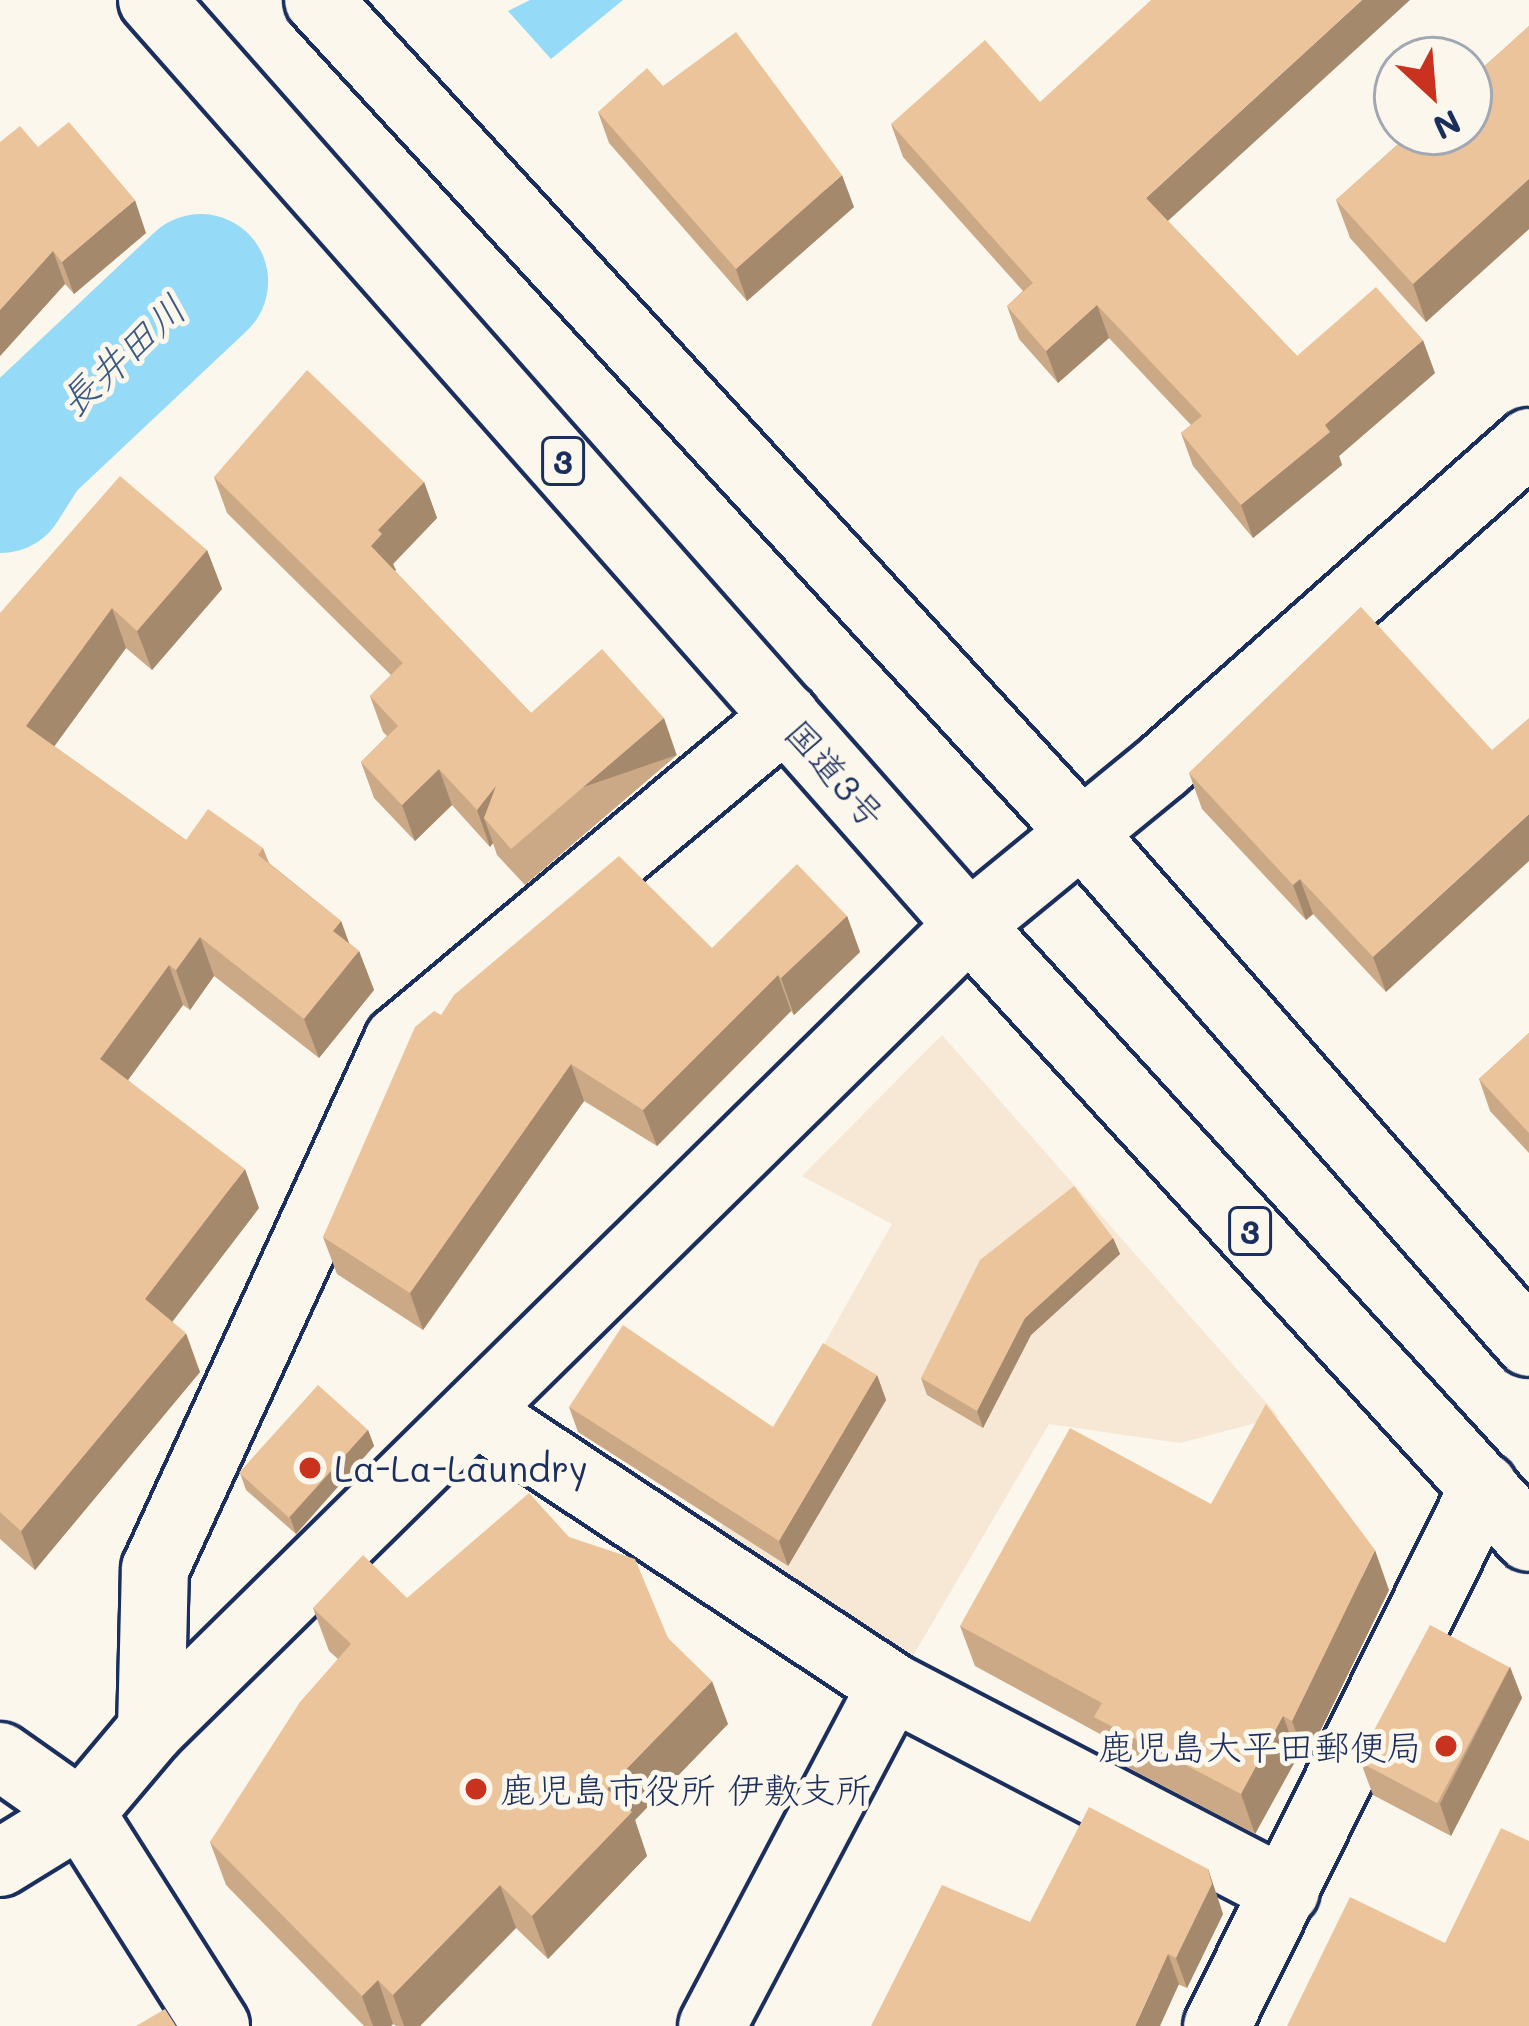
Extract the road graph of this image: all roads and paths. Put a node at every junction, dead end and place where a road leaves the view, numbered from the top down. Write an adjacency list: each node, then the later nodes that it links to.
1 (152, 0): 4 (main road, 国道3号 / 3)
2 (318, 0): 5 (main road)
3 (1529, 442): 5 (main road)
4 (787, 716): 6 (main road, 国道3号 / 3); 12 (main road)
5 (1082, 833): 6 (main road); 7 (main road)
6 (970, 925): 8 (main road); 9 (main road, 国道3号 / 3)
7 (1529, 1343)
8 (476, 1412): 11 (main road); 12 (main road)
9 (1484, 1486): 10 (main road, 国道3号 / 3); 16 (main road)
10 (1529, 1538)
11 (891, 1686): 16 (main road); 18 (main road)
12 (151, 1730): 14 (main road)
13 (0, 1756): 14 (main road)
14 (81, 1813): 15 (main road); 17 (main road)
15 (0, 1863)
16 (1286, 1892): 19 (main road)
17 (216, 2026)
18 (712, 2026)
19 (1217, 2026)

